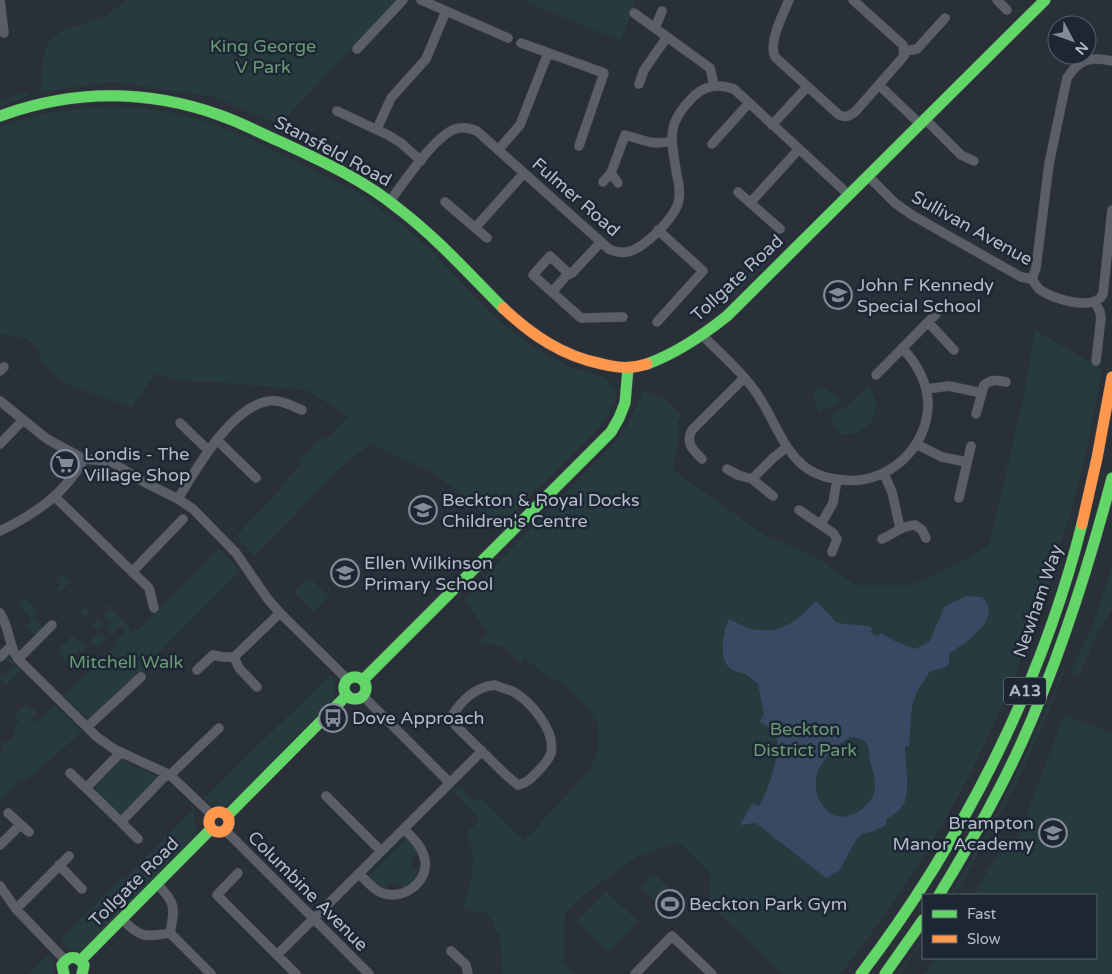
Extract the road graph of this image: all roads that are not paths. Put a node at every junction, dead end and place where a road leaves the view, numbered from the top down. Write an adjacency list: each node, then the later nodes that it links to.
1 (0, 0): 14 (street)
2 (403, 0): 18 (street)
3 (421, 0): 9 (street)
4 (789, 0): 25 (street)
5 (854, 0): 19 (street)
6 (997, 0): 8 (street)
7 (1045, 0): 29 (main road, Tollgate Road)
8 (1007, 10)
9 (446, 11): 16 (street); 31 (street)
10 (662, 11): 13 (street)
11 (634, 13): 13 (street)
12 (945, 18): 19 (street)
13 (655, 28): 15 (street)
14 (4, 33)
15 (667, 37): 22 (street); 23 (street)
16 (508, 38)
17 (521, 43): 20 (street)
18 (357, 50)
19 (904, 51): 24 (street)
20 (548, 53): 34 (street); 36 (street)
21 (1112, 61): 56 (street)
22 (639, 84)
23 (714, 85): 26 (street); 32 (street, Fulmer Road)
24 (879, 85): 25 (street); 29 (street)
25 (807, 87): 30 (street)
26 (749, 103): 30 (street); 33 (street)
27 (337, 111): 31 (street)
28 (0, 116): 46 (main road, Stansfeld Road)
29 (922, 122): 38 (street); 41 (main road, Tollgate Road)
30 (772, 125): 35 (street)
31 (377, 129): 37 (street)
32 (672, 141): 40 (street); 52 (street, Fulmer Road)
33 (712, 144)
34 (580, 146)
35 (799, 149): 45 (street); 48 (street)
36 (498, 150): 37 (street, Fulmer Road); 39 (street, Fulmer Road)
37 (421, 161): 46 (street, Fulmer Road)
38 (974, 161)
39 (524, 173): 50 (street); 54 (street, Fulmer Road)
40 (611, 173): 42 (street); 43 (street)
41 (868, 176): 45 (main road, Tollgate Road); 56 (street, Sullivan Avenue)
42 (603, 182)
43 (618, 183)
44 (738, 192): 48 (street)
45 (849, 195): 63 (main road, Tollgate Road)
46 (390, 201): 67 (main road, Stansfeld Road)
47 (445, 202): 50 (street)
48 (750, 203): 51 (street)
49 (1112, 210): 58 (street)
50 (475, 228): 53 (street)
51 (780, 229)
52 (658, 230): 54 (street, Fulmer Road); 61 (street)
53 (487, 238)
54 (600, 243): 55 (street)
55 (572, 273): 57 (street); 57 (street)
56 (1032, 279): 58 (street, Sullivan Avenue)
57 (552, 292): 60 (street)
58 (1095, 302): 66 (street)
59 (936, 314): 62 (street)
60 (623, 317)
61 (657, 322)
62 (928, 322): 64 (street); 65 (street)
63 (703, 336): 67 (main road, Tollgate Road); 70 (street)
64 (902, 348): 68 (street); 72 (street)
65 (954, 350)
66 (1096, 361)
67 (628, 368): 118 (main road)
68 (876, 375)
69 (1112, 377): 169 (main road, Newham Way / A13)
70 (744, 378): 83 (street); 86 (street)
71 (1006, 382): 73 (street)
72 (926, 389): 73 (street); 81 (street)
73 (982, 393): 76 (street)
74 (0, 401): 77 (street)
75 (302, 410): 79 (street)
76 (976, 414)
77 (22, 421): 80 (street); 85 (street)
78 (180, 424): 84 (street)
79 (217, 440): 84 (street); 90 (street)
80 (0, 444)
81 (916, 444): 87 (street); 89 (street)
82 (971, 446): 87 (street)
83 (787, 447): 92 (street); 93 (street)
84 (208, 450): 97 (street)
85 (84, 459): 95 (street); 97 (street)
86 (702, 459)
87 (968, 462): 96 (street)
88 (727, 468): 92 (street)
89 (884, 474): 93 (street); 101 (street)
90 (256, 478)
91 (1112, 478): 150 (main road, Newham Way / A13)
92 (752, 479): 94 (street)
93 (837, 480): 100 (street)
94 (773, 496)
95 (55, 497): 102 (street); 106 (street)
96 (960, 498)
97 (178, 499): 109 (street)
98 (800, 510): 100 (street)
99 (183, 519): 106 (street)
100 (822, 524): 105 (street)
101 (900, 528): 103 (street); 104 (street)
102 (0, 530)
103 (926, 538)
104 (882, 539)
105 (832, 552)
106 (132, 572): 107 (street)
107 (154, 608)
108 (0, 613): 111 (street)
109 (280, 613): 113 (street); 117 (street)
110 (52, 625): 114 (street)
111 (10, 646): 112 (street); 114 (street)
112 (0, 657)
113 (234, 657): 115 (street); 119 (street)
114 (18, 660): 122 (street)
115 (197, 670)
116 (141, 676): 122 (street)
117 (348, 680): 118 (main road); 120 (main road)
118 (363, 680): 121 (main road)
119 (257, 687)
120 (347, 695): 121 (main road); 133 (main road)
121 (363, 696): 128 (street)
122 (86, 728): 125 (street)
123 (219, 728): 127 (street)
124 (482, 751): 124 (street); 128 (street)
125 (121, 752): 127 (street); 129 (street)
126 (70, 773): 129 (street)
127 (169, 775): 132 (street); 134 (street)
128 (450, 783): 137 (street)
129 (86, 788): 134 (street)
130 (326, 796): 142 (street)
131 (8, 813): 135 (street)
132 (212, 815): 133 (main road); 136 (main road)
133 (227, 816): 138 (main road)
134 (121, 822): 140 (street)
135 (20, 826): 139 (street); 141 (street)
136 (211, 829): 138 (main road); 147 (main road, Tollgate Road)
137 (404, 829): 142 (street); 146 (street)
138 (225, 830): 154 (street, Columbine Avenue)
139 (29, 832)
140 (138, 839)
141 (0, 845)
142 (382, 851): 146 (street)
143 (68, 856): 144 (street)
144 (59, 865): 149 (street); 152 (street)
145 (238, 873): 158 (street)
146 (359, 874): 154 (street)
147 (157, 884): 153 (main road, Tollgate Road); 156 (street)
148 (0, 886): 151 (street)
149 (82, 889)
150 (940, 894)
151 (3, 899): 152 (street)
152 (16, 909): 159 (street)
153 (122, 919): 156 (street); 160 (main road, Tollgate Road)
154 (314, 919): 158 (street); 165 (street, Columbine Avenue)
155 (922, 921): 170 (main road)
156 (170, 932): 163 (street)
157 (451, 951): 166 (street)
158 (277, 955): 164 (street)
159 (65, 960): 160 (main road); 161 (main road)
160 (81, 960): 162 (main road)
161 (64, 974)
162 (82, 974)
163 (212, 974)
164 (296, 974)
165 (369, 974)
166 (468, 974)
167 (635, 974): 168 (street)
168 (712, 974)
169 (861, 974)
170 (885, 974)

